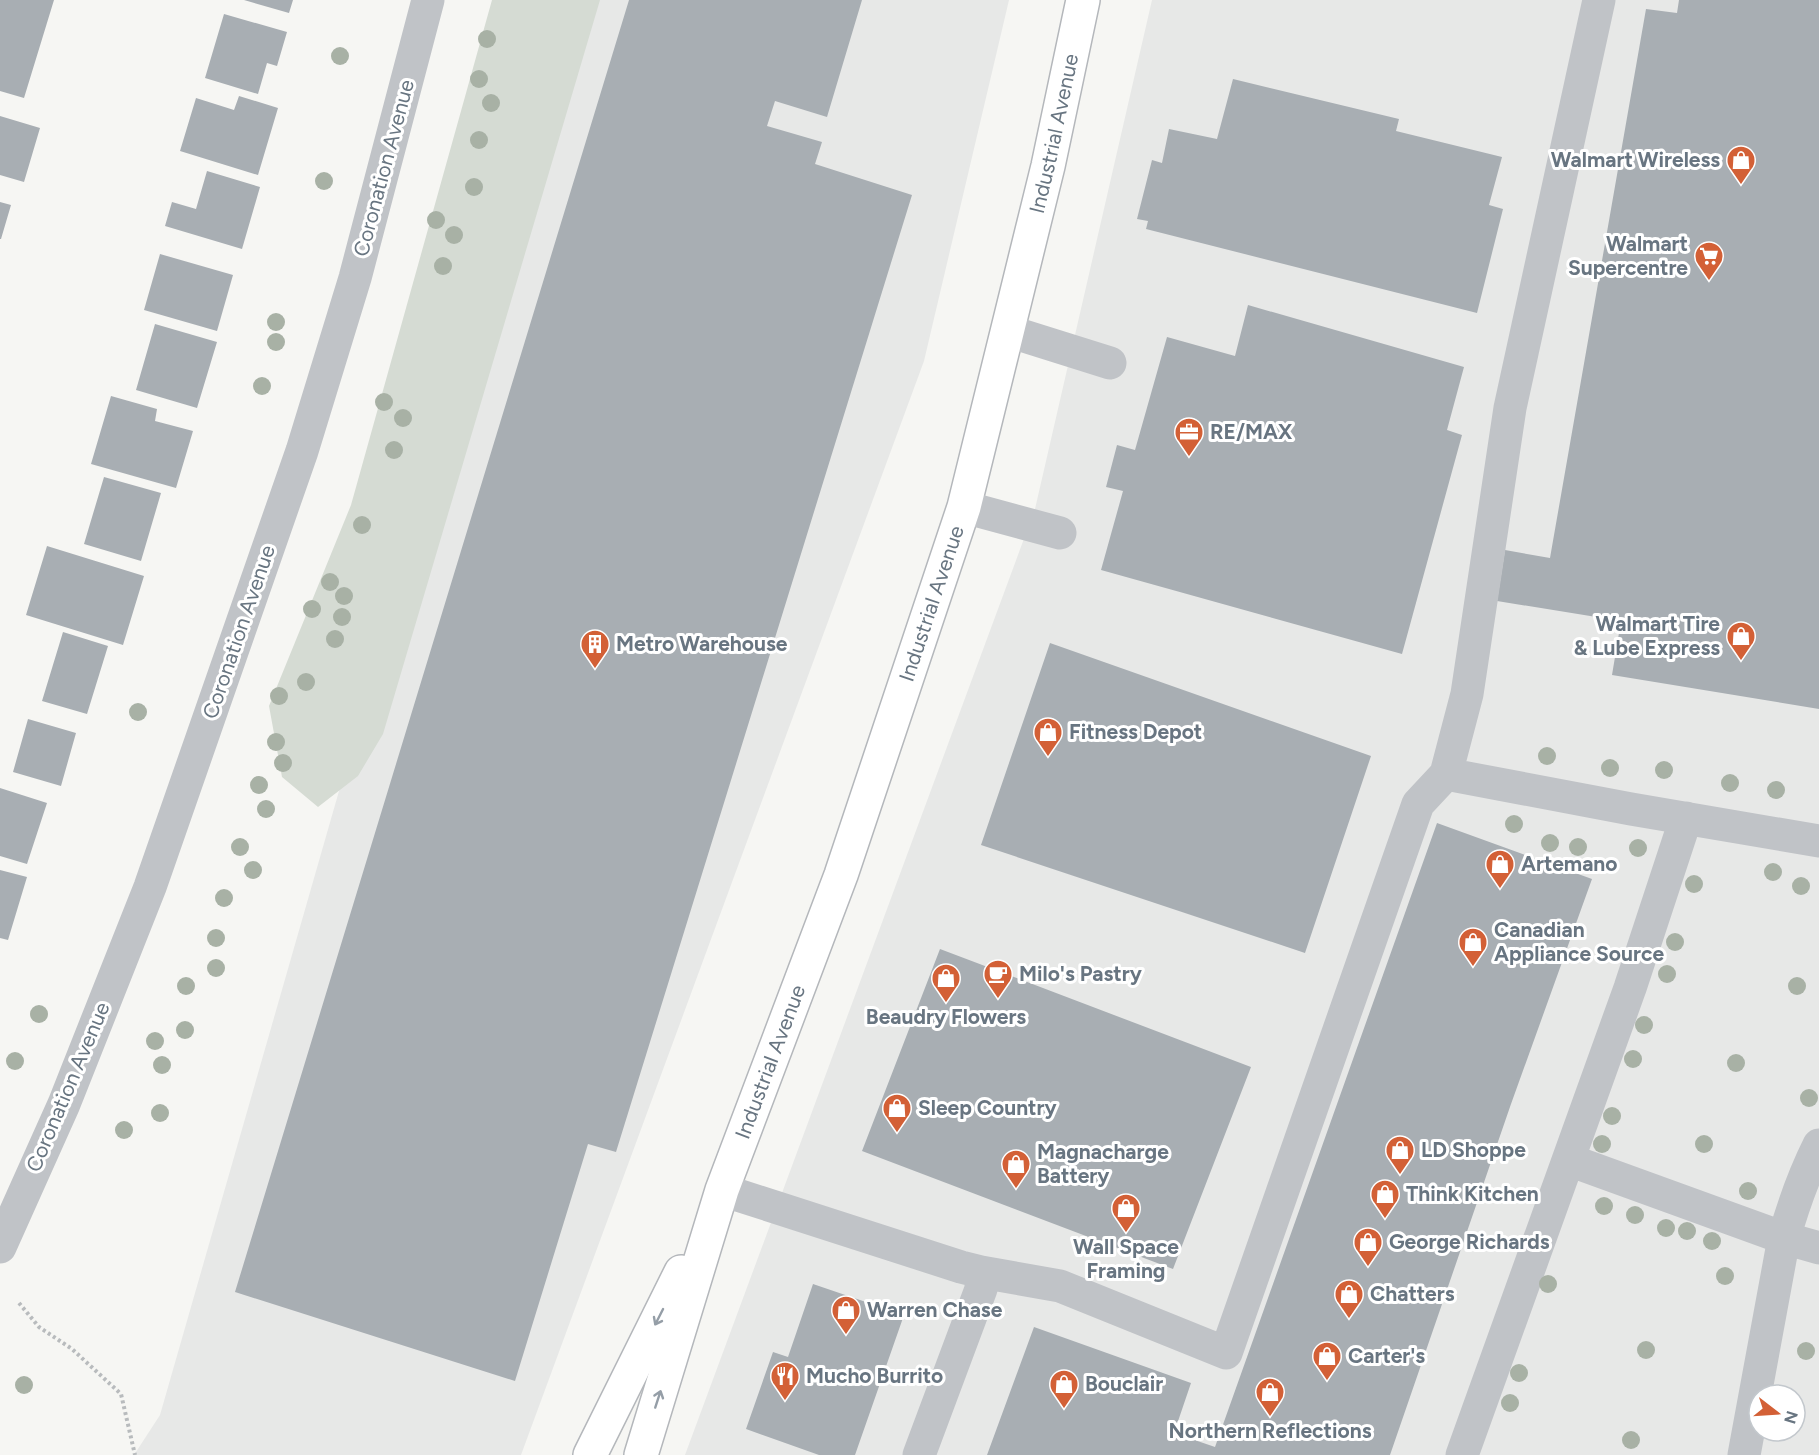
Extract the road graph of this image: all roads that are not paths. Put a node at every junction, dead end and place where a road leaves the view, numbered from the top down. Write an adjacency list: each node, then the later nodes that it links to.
1 (428, 0): 15 (street, Coronation Avenue)
2 (1083, 0): 4 (main road, Industrial Avenue)
3 (1599, 0): 8 (street)
4 (1008, 330): 5 (street); 6 (main road, Industrial Avenue)
5 (1110, 363)
6 (964, 507): 7 (street); 13 (main road, Industrial Avenue)
7 (1060, 533)
8 (1446, 774): 9 (street); 17 (street)
9 (1686, 818): 10 (street); 12 (street)
10 (1819, 841)
11 (1819, 1145): 14 (street)
12 (1569, 1160): 14 (street); 21 (street)
13 (722, 1190): 17 (street); 18 (main road, Industrial Avenue, one-way to 18); 19 (main road, Industrial Avenue, one-way to 13)
14 (1784, 1238): 16 (street); 22 (street)
15 (0, 1247)
16 (1819, 1248)
17 (981, 1272): 20 (street)
18 (590, 1455)
19 (641, 1455)
20 (919, 1455)
21 (1462, 1455)
22 (1744, 1455)

